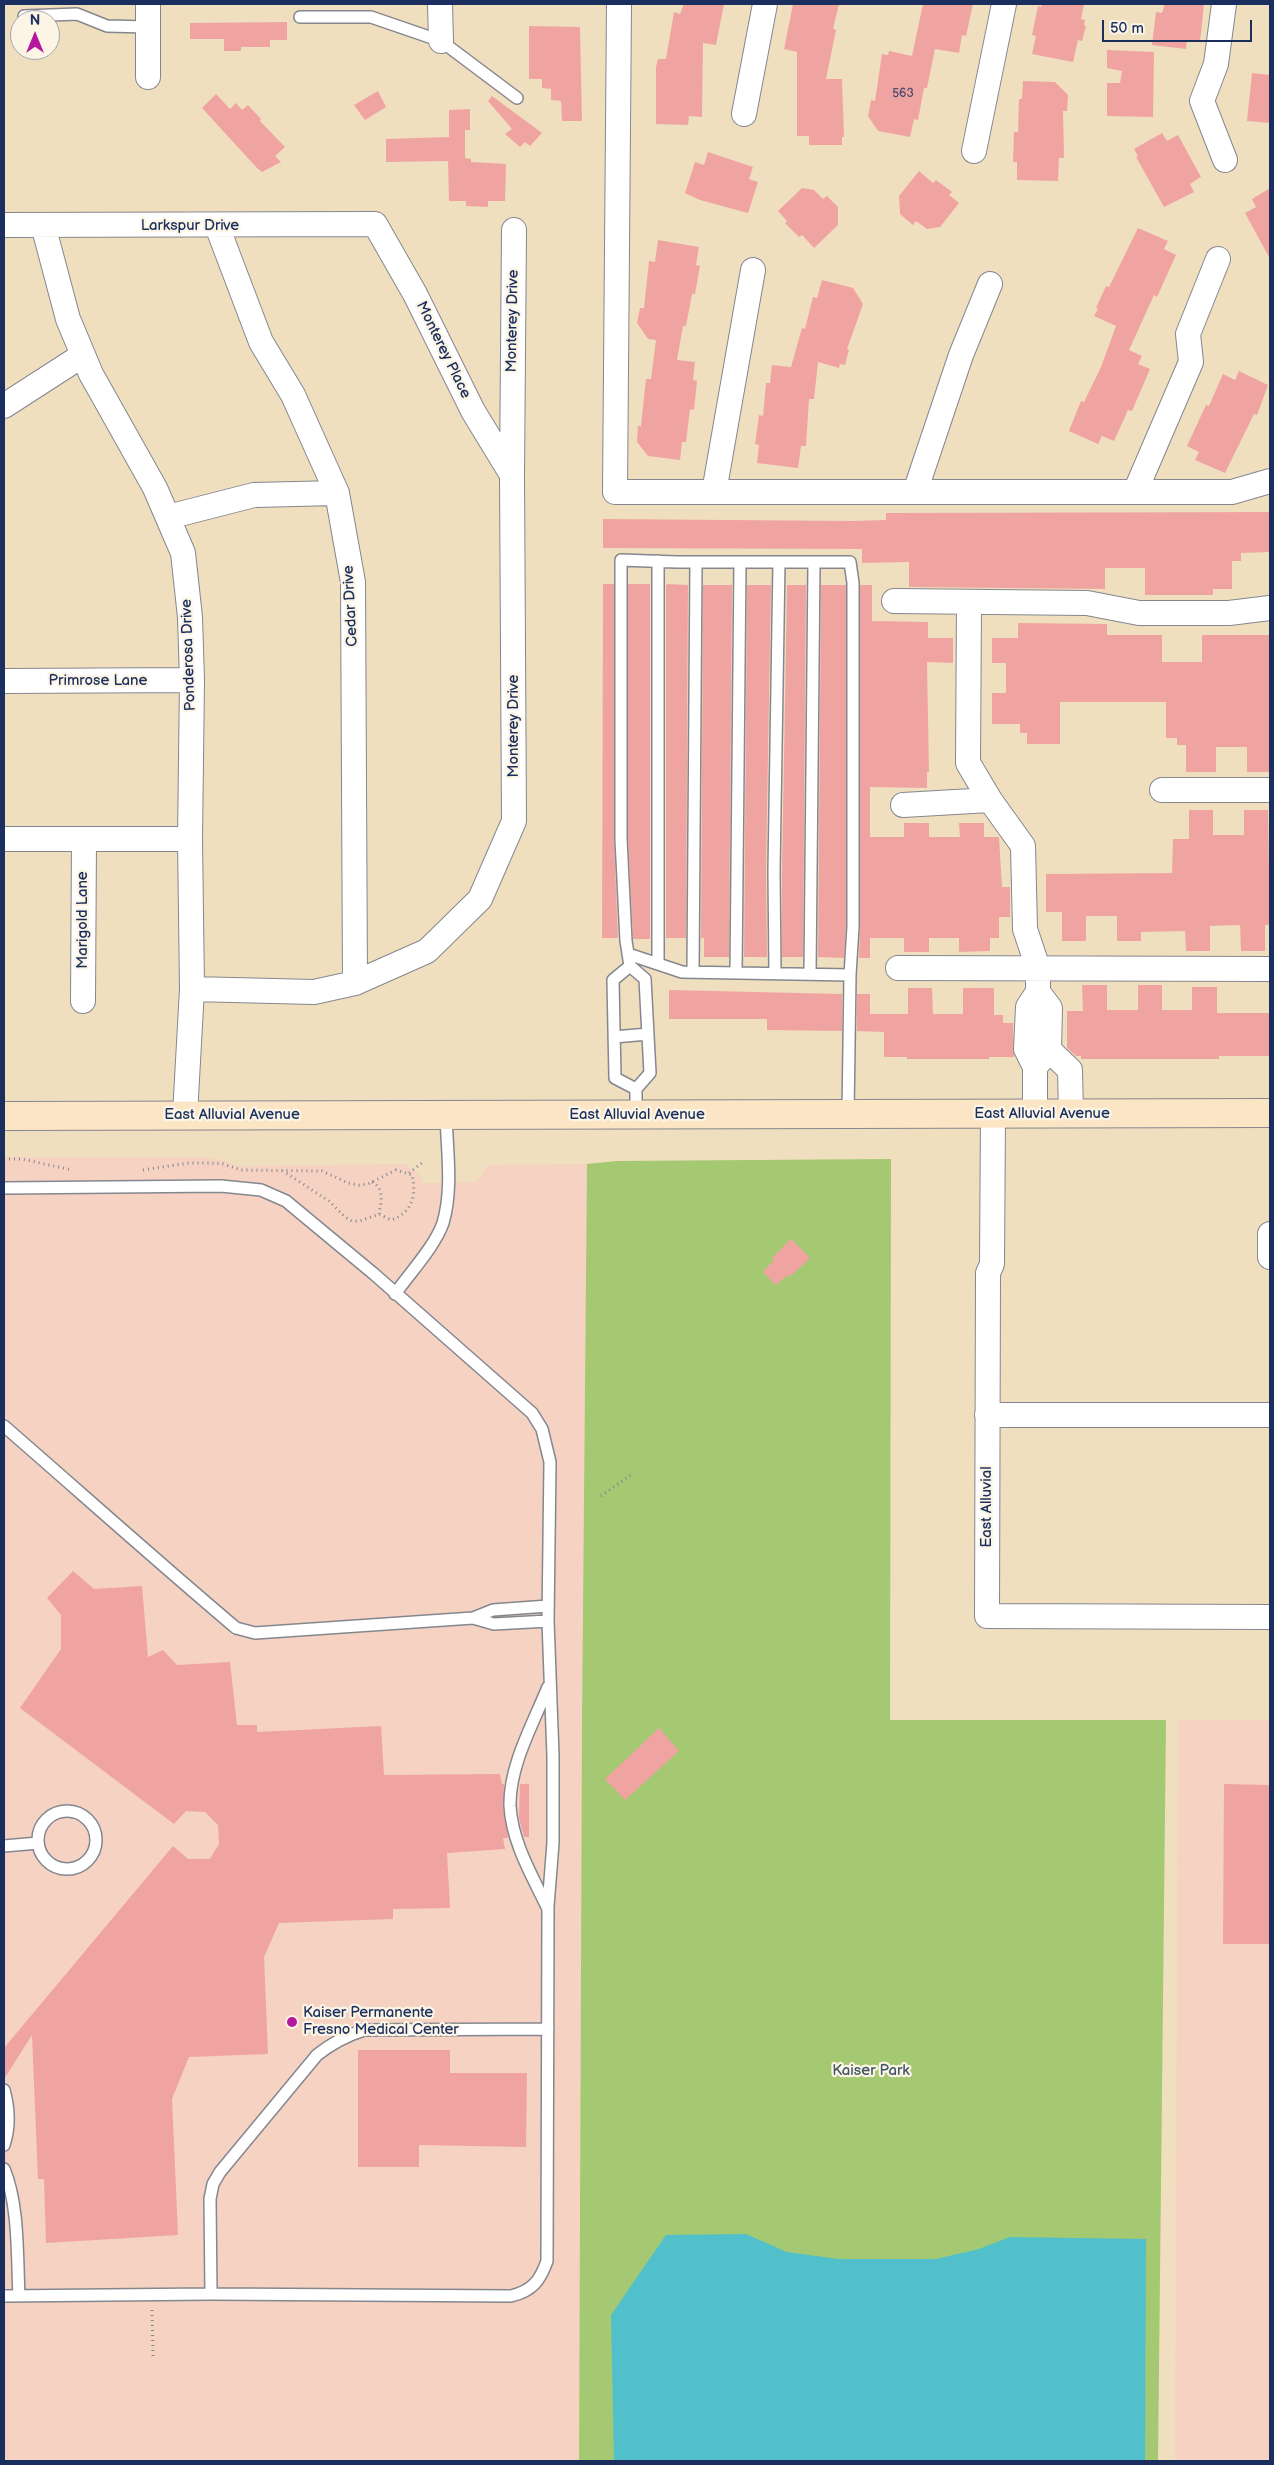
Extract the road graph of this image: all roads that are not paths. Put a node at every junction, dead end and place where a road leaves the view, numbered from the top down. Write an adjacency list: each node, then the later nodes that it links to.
1 (148, 4): 9 (street)
2 (440, 4): 10 (street)
3 (619, 4): 28 (street)
4 (765, 4): 13 (street)
5 (1004, 4): 14 (street)
6 (1224, 4): 15 (street)
7 (60, 15): 9 (lane)
8 (300, 17): 10 (lane)
9 (148, 27): 11 (street)
10 (440, 41): 12 (lane)
11 (148, 77)
12 (518, 98)
13 (744, 114)
14 (974, 151)
15 (1225, 160)
16 (375, 224): 19 (street, Larkspur Drive); 26 (street, Monterey Place)
17 (4, 225): 18 (street, Larkspur Drive)
18 (43, 225): 19 (street, Larkspur Drive); 24 (street, Ponderosa Drive)
19 (217, 226): 31 (street, Cedar Drive)
20 (514, 230): 26 (street, Monterey Drive)
21 (1218, 259): 30 (street)
22 (753, 270): 28 (street)
23 (990, 284): 29 (street)
24 (83, 355): 25 (street); 32 (street, Ponderosa Drive)
25 (4, 406)
26 (512, 475): 61 (street, Monterey Drive)
27 (1270, 481): 30 (street)
28 (714, 492): 29 (street)
29 (914, 492): 30 (street)
30 (1135, 492)
31 (337, 493): 32 (street); 61 (street, Cedar Drive)
32 (168, 517): 41 (street, Ponderosa Drive)
33 (658, 562): 34 (lane); 50 (lane); 51 (lane)
34 (696, 562): 35 (lane); 56 (lane)
35 (740, 562): 36 (lane); 57 (lane)
36 (779, 562): 37 (lane); 58 (lane)
37 (814, 562): 59 (lane); 60 (lane)
38 (894, 601): 39 (street)
39 (969, 602): 40 (street); 45 (street)
40 (1270, 608)
41 (192, 680): 42 (street, Primrose Lane); 49 (street, Ponderosa Drive)
42 (4, 681)
43 (1162, 790): 44 (street)
44 (1270, 790)
45 (990, 800): 46 (street); 54 (street)
46 (903, 805)
47 (4, 839): 48 (street)
48 (84, 839): 49 (street); 63 (street, Marigold Lane)
49 (190, 839): 62 (street, Ponderosa Drive)
50 (628, 954): 51 (lane); 52 (lane)
51 (658, 964): 56 (lane)
52 (630, 966): 64 (lane); 65 (lane)
53 (898, 968): 54 (street)
54 (1038, 968): 55 (street); 66 (street)
55 (1270, 969)
56 (693, 972): 57 (lane)
57 (736, 973): 58 (lane)
58 (775, 973): 59 (lane)
59 (810, 974): 60 (lane)
60 (850, 975): 68 (lane)
61 (355, 983): 62 (street, Monterey Drive)
62 (192, 989): 75 (street, Ponderosa Drive)
63 (83, 1001)
64 (648, 1034): 65 (lane); 67 (lane)
65 (614, 1037): 67 (lane)
66 (1042, 1059): 70 (street); 71 (street)
67 (636, 1102): 68 (main road, East Alluvial Avenue); 73 (main road, East Alluvial Avenue)
68 (848, 1114): 69 (main road, East Alluvial Avenue)
69 (993, 1114): 70 (main road, East Alluvial Avenue); 80 (street, East Alluvial)
70 (1035, 1114): 71 (main road, East Alluvial Avenue)
71 (1071, 1114): 72 (main road, East Alluvial Avenue)
72 (1270, 1114)
73 (446, 1115): 75 (main road, East Alluvial Avenue); 79 (lane)
74 (4, 1116): 75 (main road, East Alluvial Avenue)
75 (185, 1116)
76 (4, 1188): 79 (lane)
77 (1270, 1234): 78 (street)
78 (1270, 1257)
79 (396, 1294): 83 (lane)
80 (987, 1415): 81 (street); 85 (street, East Alluvial)
81 (1270, 1415)
82 (4, 1426): 84 (lane)
83 (548, 1606): 84 (lane); 86 (lane)
84 (473, 1618): 86 (lane)
85 (1270, 1618)
86 (548, 1621): 87 (lane)
87 (549, 1683): 90 (lane); 90 (lane)
88 (38, 1843): 88 (lane); 89 (lane)
89 (4, 1846)
90 (548, 1910): 91 (lane)
91 (548, 2030): 95 (lane); 95 (lane)
92 (4, 2090): 93 (lane)
93 (4, 2145)
94 (4, 2169): 97 (lane)
95 (210, 2294): 97 (lane)
96 (4, 2296): 97 (lane)
97 (18, 2296)

